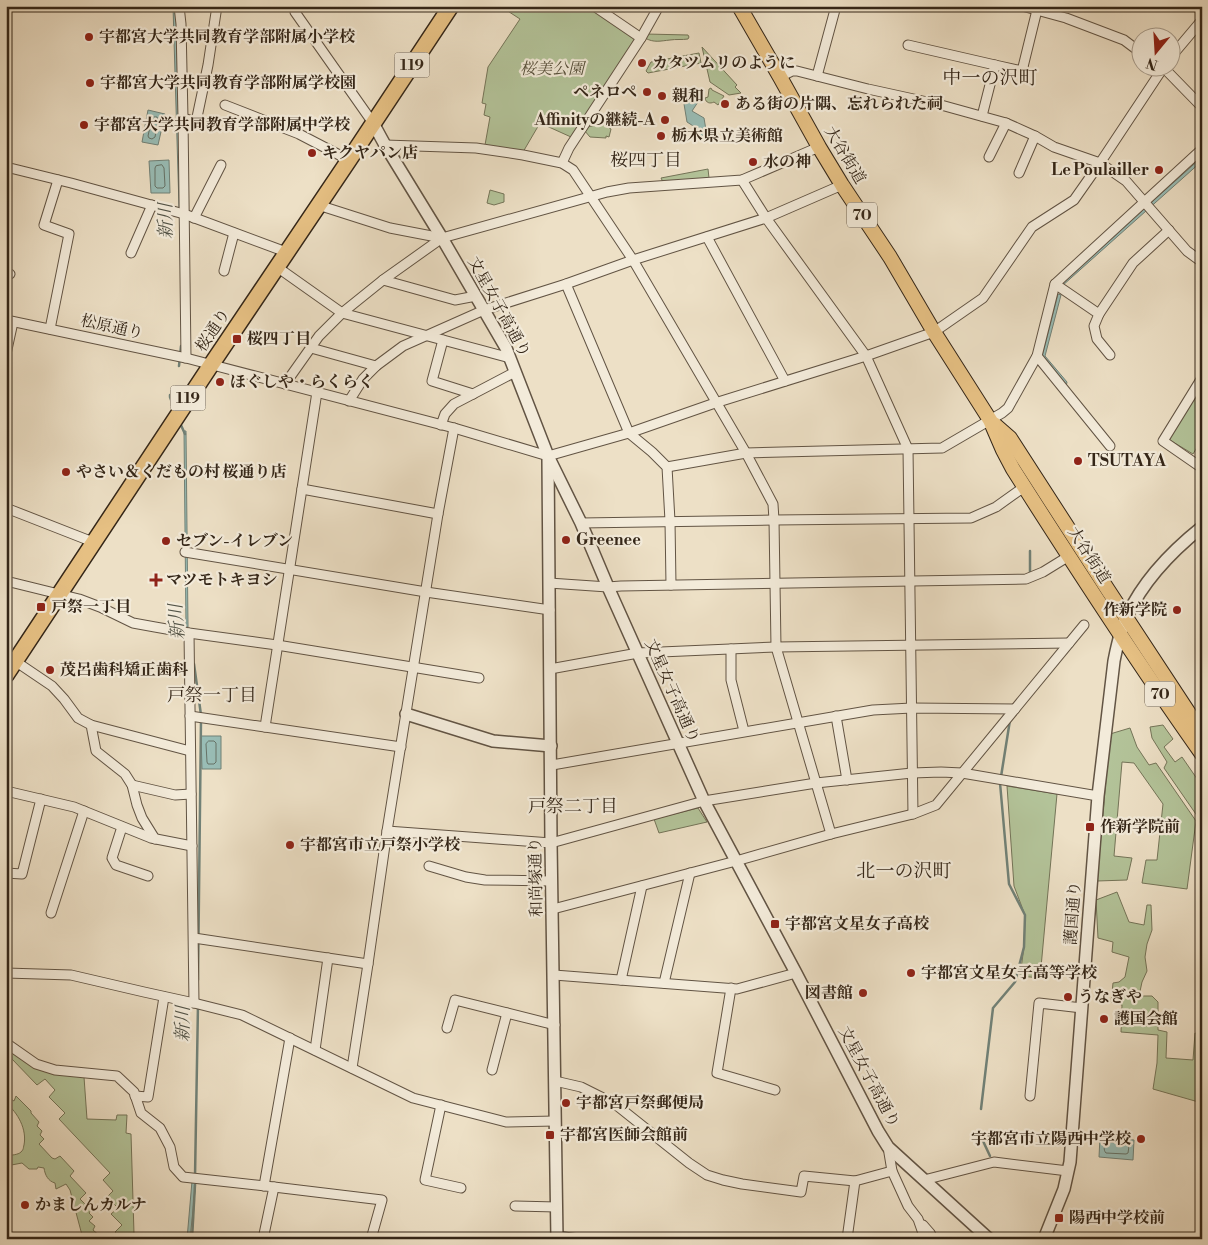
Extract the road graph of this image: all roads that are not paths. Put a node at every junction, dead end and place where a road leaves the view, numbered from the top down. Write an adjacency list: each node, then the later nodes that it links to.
1 (179, 6): 24 (street)
2 (217, 6): 24 (street)
3 (294, 6): 25 (street)
4 (451, 6): 25 (highway, 桜通り / 119)
5 (659, 6): 12 (street)
6 (739, 6): 18 (main road, 大谷街道 / 70)
7 (836, 6): 17 (street)
8 (1022, 6): 10 (street)
9 (597, 7): 12 (street)
10 (1037, 10): 13 (street); 16 (street)
11 (1202, 20): 15 (street)
12 (641, 38): 33 (street)
13 (1130, 44)
14 (908, 45): 16 (street)
15 (1180, 46)
16 (995, 66): 23 (street)
17 (817, 76): 18 (street); 23 (street)
18 (780, 77): 29 (main road, 大谷街道 / 70)
19 (1156, 78): 34 (street)
20 (1173, 78): 22 (street)
21 (225, 105): 32 (street)
22 (1202, 107)
23 (982, 116): 26 (street)
24 (183, 118): 45 (street)
25 (373, 123): 28 (street, 文星女子高通り); 32 (highway, 桜通り / 119)
26 (1006, 123): 27 (street); 31 (street)
27 (1035, 136): 34 (street); 37 (street)
28 (385, 146): 33 (street); 51 (street, 文星女子高通り)
29 (819, 147): 39 (street); 40 (main road, 大谷街道 / 70)
30 (1202, 150): 42 (street)
31 (989, 157)
32 (349, 160): 44 (highway, 桜通り / 119)
33 (562, 163): 41 (street)
34 (1100, 163): 42 (street); 67 (street)
35 (221, 165): 46 (street)
36 (6, 167): 38 (street)
37 (1019, 173)
38 (58, 180): 43 (street); 66 (street)
39 (742, 180): 41 (street); 47 (street)
40 (842, 185): 47 (street); 67 (main road, 大谷街道 / 70)
41 (590, 197): 51 (street); 55 (street)
42 (1144, 202): 48 (street); 60 (street)
43 (152, 205): 45 (street); 53 (street)
44 (318, 206): 51 (street); 52 (highway, 桜通り / 119)
45 (184, 214): 46 (street); 75 (street)
46 (194, 218): 49 (street)
47 (766, 218): 50 (street); 73 (street)
48 (1169, 230): 54 (street); 64 (street)
49 (234, 233): 52 (street); 57 (street)
50 (707, 237): 55 (street); 80 (street)
51 (442, 238): 58 (street); 61 (street, 文星女子高通り)
52 (286, 252): 56 (highway, 桜通り / 119)
53 (131, 253)
54 (1200, 257)
55 (633, 260): 59 (street); 86 (street)
56 (276, 267): 63 (street); 77 (highway, 桜通り / 119)
57 (224, 271)
58 (383, 280): 61 (street); 63 (street)
59 (566, 284): 62 (street); 90 (street)
60 (1055, 284): 64 (street); 74 (street)
61 (476, 296): 62 (street, 文星女子高通り)
62 (484, 310): 68 (street); 76 (street, 文星女子高通り)
63 (342, 313): 68 (street); 70 (street)
64 (1099, 314): 72 (street)
65 (10, 321): 66 (street, 松原通り); 71 (street)
66 (50, 329): 75 (street, 松原通り)
67 (934, 332): 73 (street); 87 (main road, 大谷街道 / 70)
68 (426, 336): 69 (street); 78 (street)
69 (443, 340): 76 (street); 84 (street)
70 (311, 348): 78 (street); 82 (street)
71 (6, 354)
72 (1110, 355)
73 (866, 356): 80 (street); 92 (street)
74 (1037, 356): 87 (street); 91 (street)
75 (186, 358): 77 (street, 松原通り)
76 (510, 358): 79 (street, 文星女子高通り)
77 (211, 364): 82 (street, 松原通り); 106 (highway, 桜通り / 119)
78 (376, 366): 85 (street)
79 (515, 372): 84 (street); 94 (street, 文星女子高通り)
80 (785, 381): 86 (street)
81 (1202, 383): 96 (street)
82 (285, 384): 83 (street, 松原通り)
83 (316, 392): 85 (street, 松原通り); 98 (street)
84 (473, 394): 88 (street)
85 (349, 401): 88 (street, 松原通り)
86 (716, 403): 90 (street); 93 (street)
87 (990, 420): 92 (street); 97 (main road, 大谷街道 / 70); 119 (main road, 大谷街道 / 70)
88 (440, 425): 89 (street, 松原通り)
89 (454, 428): 94 (street, 松原通り); 100 (street)
90 (629, 432): 94 (street); 95 (street)
91 (1110, 446)
92 (908, 449): 93 (street); 101 (street)
93 (746, 453): 95 (street); 102 (street)
94 (548, 456): 104 (street, 文星女子高通り); 112 (street, 和尚塚通り)
95 (667, 467): 103 (street)
96 (1202, 468)
97 (1024, 486): 101 (street); 108 (main road, 大谷街道 / 70)
98 (302, 489): 100 (street); 109 (street)
99 (6, 508): 106 (street)
100 (438, 514): 116 (street)
101 (908, 518): 102 (street); 110 (street)
102 (774, 520): 103 (street); 113 (street)
103 (670, 521): 104 (street); 114 (street)
104 (582, 523): 115 (street, 文星女子高通り)
105 (1202, 527): 119 (street, 護国通り)
106 (93, 542): 117 (highway, 桜通り / 119)
107 (185, 552): 109 (street)
108 (1069, 556): 110 (street); 122 (main road, 大谷街道 / 70)
109 (289, 569): 116 (street); 124 (street)
110 (909, 581): 113 (street); 125 (street)
111 (6, 582): 117 (street)
112 (549, 583): 115 (street); 118 (street, 和尚塚通り)
113 (775, 583): 114 (street); 126 (street)
114 (671, 585): 115 (street)
115 (608, 588): 128 (street, 文星女子高通り)
116 (426, 592): 118 (street); 130 (street)
117 (59, 595): 121 (street); 129 (highway, 桜通り / 119)
118 (550, 610): 131 (street, 和尚塚通り)
119 (1126, 617): 122 (street, 護国通り); 143 (main road, 大谷街道 / 70)
120 (1084, 625): 123 (street)
121 (189, 633): 124 (street); 137 (street)
122 (1120, 634): 148 (main road, 大谷街道 / 70); 157 (street, 護国通り)
123 (1069, 643): 125 (street); 135 (street)
124 (277, 645): 130 (street); 141 (street)
125 (910, 645): 126 (street); 134 (street)
126 (776, 647): 127 (street); 139 (street)
127 (731, 649): 128 (street); 142 (street)
128 (638, 653): 131 (street); 144 (street, 文星女子高通り)
129 (11, 660): 132 (highway, 桜通り / 119); 140 (street)
130 (414, 668): 133 (street); 136 (street)
131 (550, 669): 145 (street, 和尚塚通り)
132 (6, 675)
133 (479, 678)
134 (912, 708): 135 (street); 138 (street); 150 (street)
135 (1015, 709): 151 (street)
136 (406, 714): 145 (street); 146 (street)
137 (190, 716): 141 (street); 147 (street)
138 (836, 716): 139 (street); 152 (street)
139 (798, 722): 142 (street); 153 (street)
140 (91, 725): 147 (street); 154 (street)
141 (265, 728): 146 (street)
142 (744, 731): 144 (street)
143 (1202, 733)
144 (678, 743): 149 (street); 159 (street, 文星女子高通り)
145 (551, 746): 149 (street, 和尚塚通り)
146 (401, 747): 163 (street)
147 (190, 751): 156 (street)
148 (1202, 754)
149 (552, 765): 166 (street, 和尚塚通り)
150 (912, 773): 151 (street); 152 (street); 161 (street)
151 (962, 773): 157 (street); 161 (street)
152 (847, 780): 153 (street)
153 (816, 784): 159 (street); 164 (street)
154 (132, 785): 156 (street); 165 (street)
155 (6, 791): 158 (street)
156 (191, 794): 167 (street)
157 (1098, 796): 188 (street, 護国通り)
158 (41, 799): 160 (street); 170 (street)
159 (704, 801): 166 (street); 168 (street, 文星女子高通り)
160 (84, 811): 162 (street); 176 (street)
161 (913, 814): 164 (street)
162 (122, 827): 165 (street); 172 (street)
163 (387, 831): 166 (street); 179 (street)
164 (831, 834): 168 (street)
165 (154, 839): 167 (street)
166 (552, 843): 173 (street, 和尚塚通り)
167 (192, 846): 177 (street)
168 (736, 861): 171 (street); 181 (street, 文星女子高通り)
169 (429, 866): 173 (street)
170 (6, 873)
171 (690, 873): 174 (street); 184 (street)
172 (148, 876)
173 (552, 881): 175 (street, 和尚塚通り)
174 (642, 886): 175 (street); 183 (street)
175 (553, 909): 182 (street, 和尚塚通り)
176 (51, 913)
177 (194, 938): 178 (street); 187 (street)
178 (328, 958): 179 (street); 194 (street)
179 (368, 964): 195 (street)
180 (6, 973): 186 (street)
181 (796, 973): 185 (street); 203 (street, 文星女子高通り)
182 (554, 976): 183 (street); 190 (street, 和尚塚通り)
183 (621, 980): 184 (street)
184 (664, 984): 185 (street)
185 (731, 988): 198 (street)
186 (164, 997): 187 (street); 199 (street)
187 (194, 1003): 192 (street)
188 (1082, 1008): 200 (street); 205 (street, 護国通り)
189 (507, 1013): 190 (street); 191 (street); 196 (street)
190 (555, 1025): 197 (street, 和尚塚通り)
191 (447, 1028)
192 (290, 1038): 194 (street); 208 (street)
193 (6, 1042): 199 (street)
194 (315, 1050): 195 (street)
195 (352, 1068): 201 (street)
196 (492, 1070)
197 (555, 1081): 202 (street, 和尚塚通り); 207 (street)
198 (775, 1090)
199 (135, 1096): 208 (street)
200 (1030, 1096)
201 (441, 1105): 202 (street); 210 (street)
202 (555, 1121): 212 (street, 和尚塚通り)
203 (888, 1147): 204 (street); 206 (street, 文星女子高通り)
204 (892, 1171): 207 (street); 213 (street)
205 (1068, 1171): 206 (street); 222 (street, 護国通り)
206 (924, 1180): 221 (street, 文星女子高通り)
207 (855, 1181): 218 (street)
208 (264, 1186): 209 (street)
209 (274, 1187): 215 (street); 216 (street)
210 (461, 1188)
211 (515, 1206): 212 (street)
212 (557, 1208): 214 (street, 和尚塚通り)
213 (918, 1219): 219 (street); 220 (street)
214 (557, 1237): 217 (street)
215 (263, 1239)
216 (371, 1239)
217 (579, 1239)
218 (847, 1239)
219 (925, 1239)
220 (933, 1239)
221 (989, 1239)
222 (1044, 1239)

